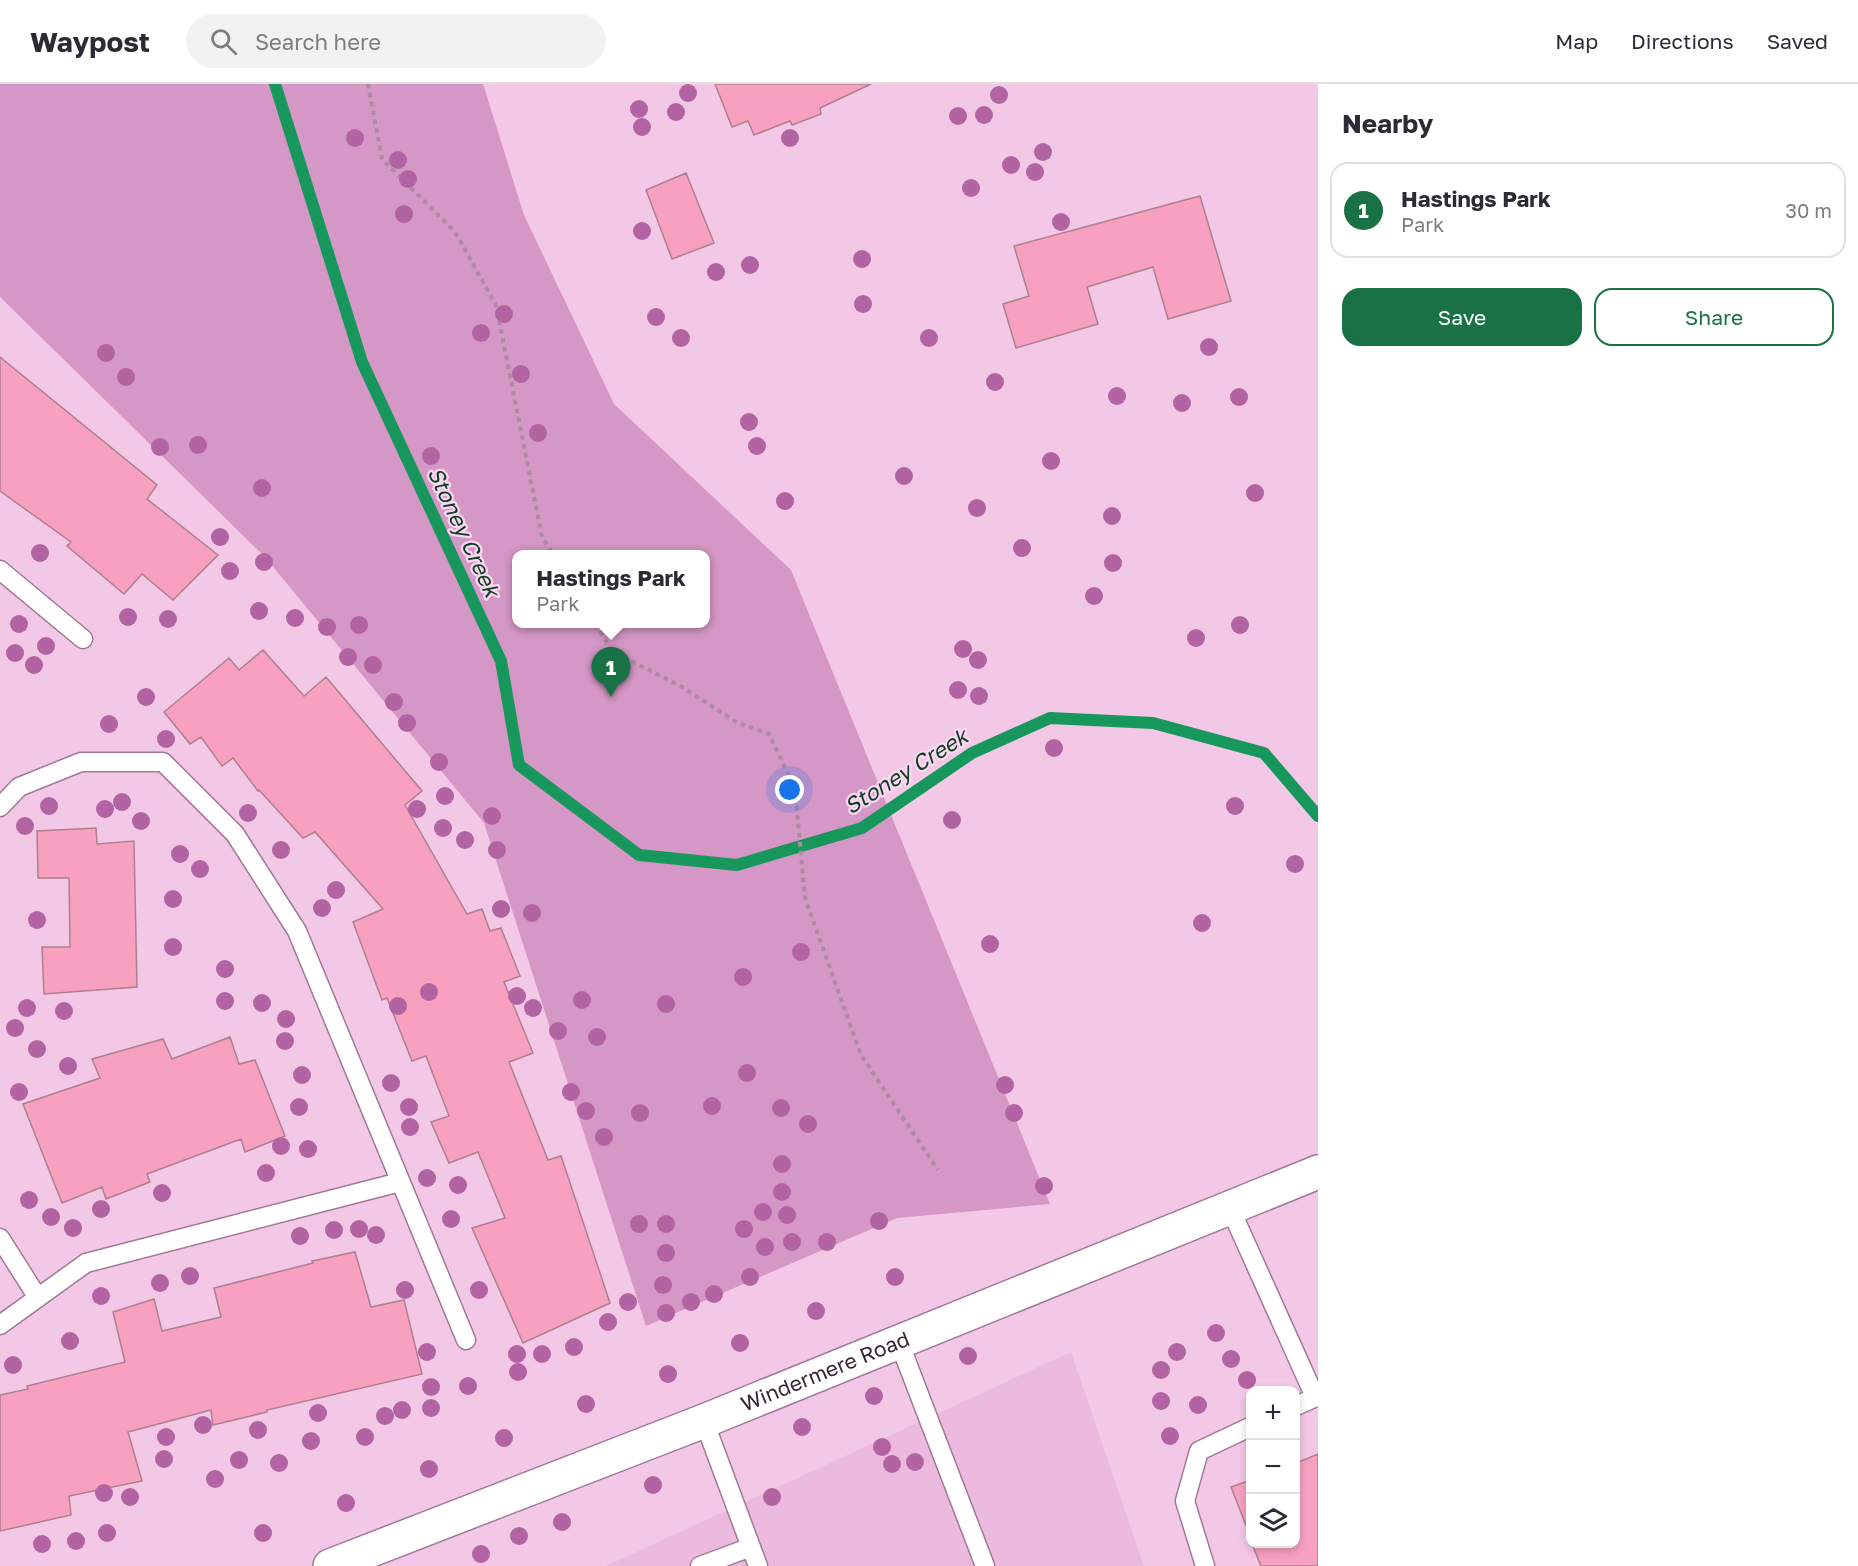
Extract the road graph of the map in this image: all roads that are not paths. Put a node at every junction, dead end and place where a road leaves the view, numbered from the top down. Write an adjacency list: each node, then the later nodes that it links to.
1 (0, 570): 2 (lane)
2 (83, 639)
3 (0, 807): 5 (lane)
4 (1318, 1172): 6 (main road, Windermere Road)
5 (400, 1182): 8 (lane); 10 (lane)
6 (1230, 1208): 11 (main road, Windermere Road); 12 (lane)
7 (0, 1238): 8 (lane)
8 (38, 1298): 9 (lane)
9 (0, 1325)
10 (466, 1340)
11 (899, 1342): 14 (main road, Windermere Road); 20 (lane)
12 (1317, 1397): 13 (lane)
13 (1300, 1404)
14 (704, 1421): 16 (lane); 17 (main road, Windermere Road)
15 (1246, 1429): 21 (lane)
16 (751, 1546): 18 (lane); 19 (lane)
17 (330, 1566)
18 (700, 1566)
19 (758, 1566)
20 (985, 1566)
21 (1205, 1566)

